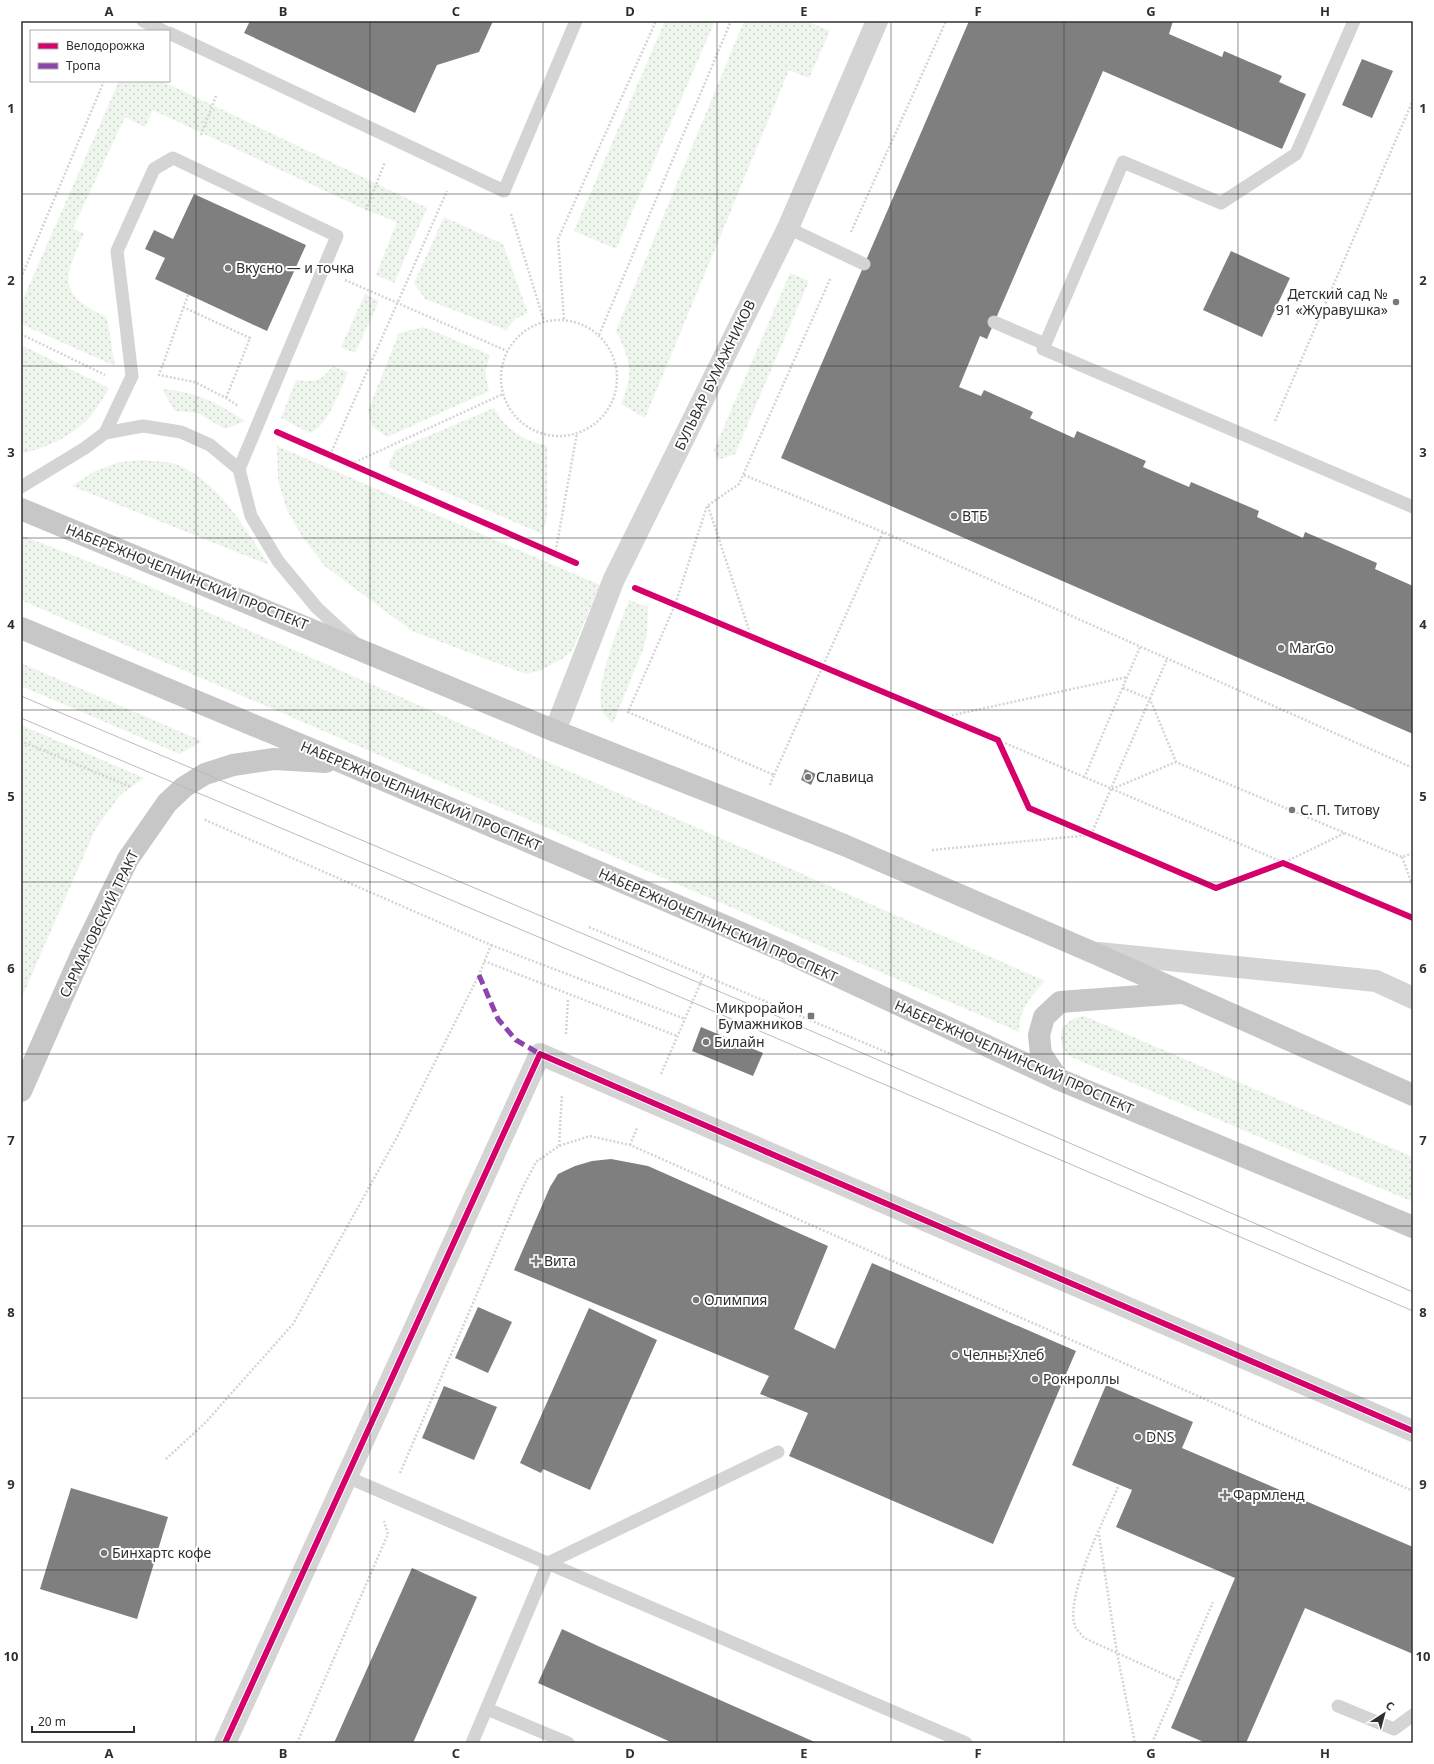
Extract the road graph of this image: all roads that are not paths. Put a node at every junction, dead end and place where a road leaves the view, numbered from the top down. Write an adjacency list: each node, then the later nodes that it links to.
1 (143, 21): 5 (lane)
2 (576, 21): 6 (lane)
3 (877, 21): 7 (street, БУЛЬВАР БУМАЖНИКОВ)
4 (1354, 21): 10 (lane)
5 (162, 30)
6 (170, 33)
7 (788, 228): 8 (lane); 18 (street, БУЛЬВАР БУМАЖНИКОВ)
8 (864, 264)
9 (994, 322): 10 (lane)
10 (1045, 344): 14 (lane)
11 (105, 433): 12 (lane); 12 (lane); 13 (lane)
12 (239, 469): 17 (lane)
13 (21, 487)
14 (1413, 507)
15 (21, 508): 17 (main road, НАБЕРЕЖНОЧЕЛНИНСКИЙ ПРОСПЕКТ)
16 (21, 628): 19 (main road, НАБЕРЕЖНОЧЕЛНИНСКИЙ ПРОСПЕКТ)
17 (360, 648): 18 (main road, НАБЕРЕЖНОЧЕЛНИНСКИЙ ПРОСПЕКТ)
18 (555, 731): 20 (main road, НАБЕРЕЖНОЧЕЛНИНСКИЙ ПРОСПЕКТ)
19 (344, 763): 23 (main road, НАБЕРЕЖНОЧЕЛНИНСКИЙ ПРОСПЕКТ); 24 (main road, САРМАНОВСКИЙ ТРАКТ)
20 (1094, 953): 21 (main road, НАБЕРЕЖНОЧЕЛНИНСКИЙ ПРОСПЕКТ); 22 (street)
21 (1184, 993): 23 (main road); 25 (main road, НАБЕРЕЖНОЧЕЛНИНСКИЙ ПРОСПЕКТ)
22 (1413, 998)
23 (1058, 1079): 26 (main road, НАБЕРЕЖНОЧЕЛНИНСКИЙ ПРОСПЕКТ)
24 (21, 1091)
25 (1413, 1095)
26 (1413, 1227)
27 (1413, 1431): 29 (street)
28 (778, 1452): 30 (lane)
29 (347, 1477): 30 (lane); 35 (street)
30 (548, 1563): 32 (lane); 38 (lane)
31 (1338, 1706): 33 (lane)
32 (487, 1709): 34 (lane); 36 (lane)
33 (1413, 1715)
34 (556, 1740): 37 (lane)
35 (225, 1743)
36 (472, 1743)
37 (568, 1743)
38 (966, 1743)

